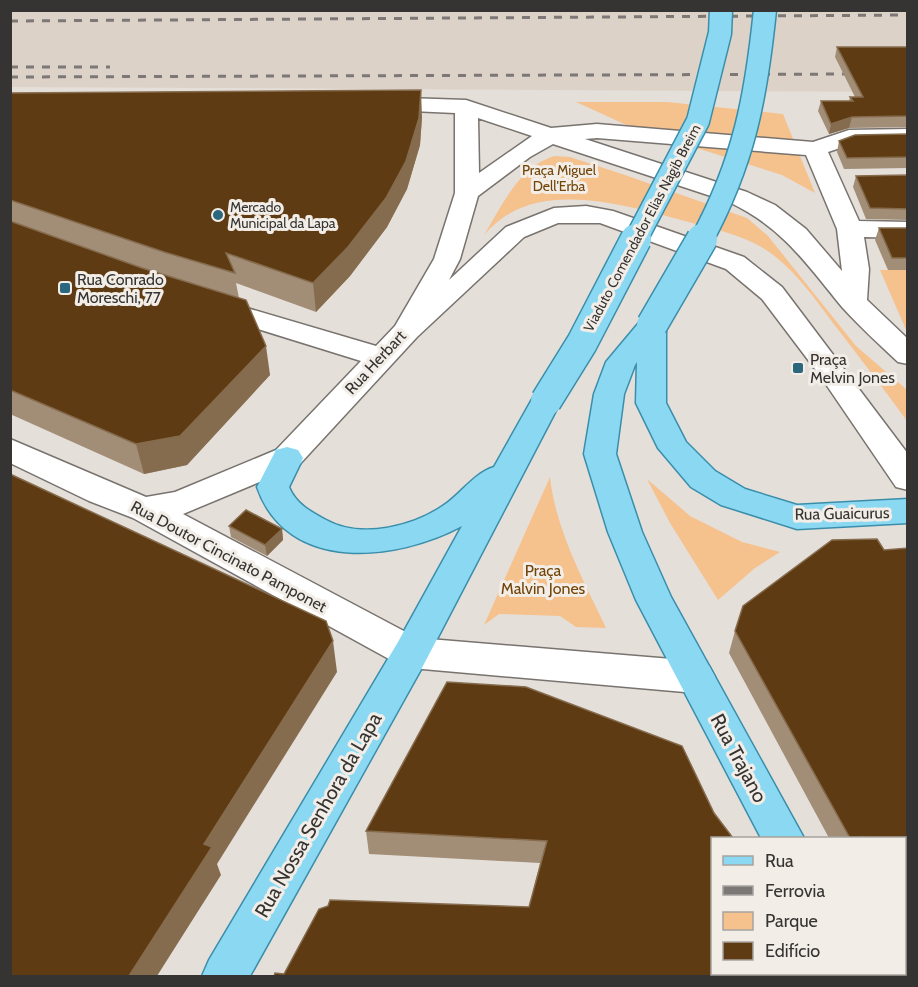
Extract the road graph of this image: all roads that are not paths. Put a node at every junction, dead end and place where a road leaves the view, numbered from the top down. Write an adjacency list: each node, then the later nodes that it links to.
1 (721, 10): 19 (main road, Viaduto Comendador Elias Nagib Breim, bridge)
2 (765, 10): 13 (main road, bridge)
3 (353, 104): 4 (street)
4 (466, 107): 5 (street); 8 (street, Rua Herbart)
5 (553, 134): 7 (street); 8 (street); 12 (street)
6 (908, 136): 7 (street)
7 (814, 148): 9 (street)
8 (467, 193): 14 (street, Rua Herbart)
9 (850, 230): 10 (street); 12 (street)
10 (908, 230)
11 (191, 299): 16 (street)
12 (853, 302): 15 (street)
13 (652, 325): 22 (main road, Rua Guaicurus); 24 (main road)
14 (407, 330): 16 (street, Rua Herbart); 20 (street)
15 (908, 355)
16 (379, 357): 18 (street, Rua Herbart)
17 (10, 450): 21 (street, Rua Doutor Cincinato Pamponet)
18 (287, 458): 19 (main road); 21 (street, Rua Herbart)
19 (512, 464): 23 (main road)
20 (908, 479)
21 (145, 509): 23 (street, Rua Doutor Cincinato Pamponet)
22 (908, 511)
23 (411, 653): 24 (street); 26 (main road, Rua Nossa Senhora da Lapa)
24 (696, 677): 25 (main road, Rua Trajano)
25 (782, 837)
26 (225, 976)

